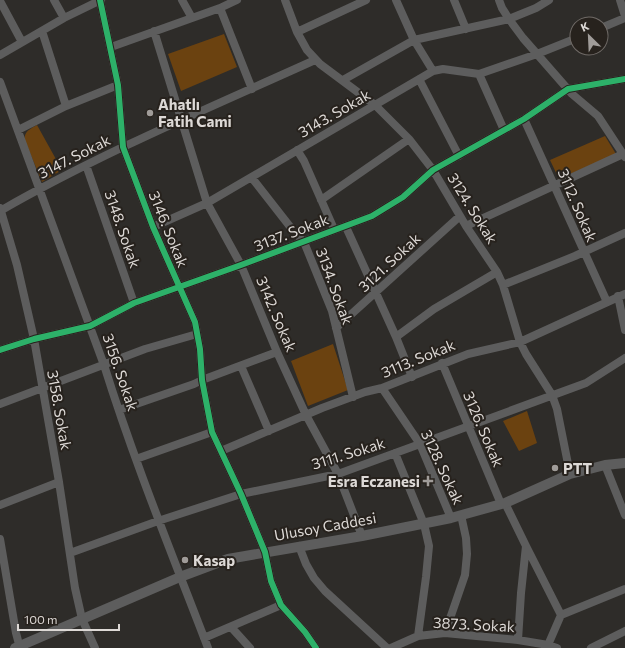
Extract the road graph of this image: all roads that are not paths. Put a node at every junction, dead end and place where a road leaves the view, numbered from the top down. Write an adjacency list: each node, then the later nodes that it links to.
1 (54, 0): 15 (street)
2 (101, 0): 15 (street); 26 (street, 3146. Sokak)
3 (182, 0): 16 (street)
4 (237, 0): 13 (street)
5 (285, 0): 22 (street, 3124. Sokak)
6 (366, 0): 22 (street)
7 (396, 0): 23 (street)
8 (454, 0): 19 (street)
9 (499, 0): 17 (street)
10 (549, 0): 17 (street)
11 (620, 0): 14 (street)
12 (1, 5): 25 (street)
13 (220, 8): 16 (street); 37 (street)
14 (625, 17): 18 (street)
15 (64, 18): 20 (street)
16 (192, 18): 21 (street)
17 (509, 19): 19 (street); 27 (street)
18 (609, 24)
19 (466, 29): 23 (street)
20 (42, 31): 25 (street); 40 (street)
21 (154, 31): 26 (street); 42 (street, 3142. Sokak)
22 (297, 32): 29 (street, 3124. Sokak)
23 (414, 40): 30 (street); 34 (street)
24 (569, 41): 27 (street, 3143. Sokak)
25 (22, 42): 28 (street)
26 (111, 47): 36 (street, 3146. Sokak)
27 (537, 54): 31 (street, 3143. Sokak); 38 (street)
28 (0, 55)
29 (315, 60): 34 (street, 3124. Sokak); 37 (street, 3147. Sokak)
30 (433, 71): 31 (street, 3143. Sokak); 32 (street, 3143. Sokak)
31 (479, 74): 44 (street)
32 (419, 79): 39 (street, 3143. Sokak); 48 (street)
33 (625, 79): 38 (street)
34 (343, 80): 39 (street, 3124. Sokak)
35 (0, 82): 43 (street, 3156. Sokak)
36 (118, 85): 40 (street); 46 (street, 3146. Sokak)
37 (252, 89): 42 (street, 3147. Sokak)
38 (568, 89): 41 (street, 3137. Sokak); 49 (street)
39 (375, 105): 45 (street, 3124. Sokak); 47 (street, 3143. Sokak)
40 (66, 106): 43 (street)
41 (524, 119): 44 (street, 3137. Sokak); 53 (street, 3112. Sokak)
42 (181, 121): 46 (street, 3147. Sokak); 56 (street, 3142. Sokak)
43 (18, 130): 54 (street, 3156. Sokak)
44 (504, 130): 48 (street, 3137. Sokak)
45 (409, 139): 51 (street, 3124. Sokak); 55 (street)
46 (123, 147): 50 (street, 3147. Sokak); 61 (street, 3146. Sokak)
47 (297, 150): 52 (street, 3143. Sokak); 55 (street)
48 (459, 156): 51 (street, 3137. Sokak)
49 (624, 156): 53 (street)
50 (86, 165): 54 (street, 3147. Sokak); 72 (street, 3148. Sokak)
51 (433, 170): 58 (street, 3124. Sokak); 59 (street, 3137. Sokak)
52 (252, 178): 56 (street, 3143. Sokak); 64 (street, 3134. Sokak)
53 (555, 185): 60 (street); 65 (street, 3112. Sokak)
54 (40, 189): 57 (street, 3147. Sokak); 74 (street, 3156. Sokak)
55 (321, 200): 62 (street)
56 (207, 203): 61 (street, 3143. Sokak); 66 (street, 3142. Sokak)
57 (0, 210): 79 (street, 3158. Sokak)
58 (460, 216): 60 (street, 3124. Sokak); 70 (street, 3121. Sokak)
59 (346, 226): 62 (street, 3137. Sokak); 70 (street)
60 (466, 226): 67 (street, 3124. Sokak)
61 (153, 227): 69 (street, 3146. Sokak)
62 (334, 229): 64 (street, 3137. Sokak)
63 (625, 233): 65 (street)
64 (304, 242): 66 (street, 3137. Sokak); 75 (street, 3134. Sokak)
65 (584, 253): 68 (street); 73 (street, 3112. Sokak)
66 (241, 265): 69 (street, 3137. Sokak); 82 (street, 3142. Sokak)
67 (497, 272): 68 (street, 3124. Sokak); 78 (street)
68 (503, 285): 80 (street, 3124. Sokak)
69 (178, 286): 72 (street, 3137. Sokak); 77 (street, 3146. Sokak)
70 (376, 293): 75 (street, 3121. Sokak); 78 (street)
71 (621, 295): 73 (street, 3113. Sokak); 76 (street)
72 (134, 302): 74 (street, 3137. Sokak)
73 (606, 302): 80 (street, 3113. Sokak)
74 (90, 326): 79 (street, 3137. Sokak); 85 (street, 3156. Sokak)
75 (336, 328): 92 (street, 3134. Sokak)
76 (625, 330)
77 (198, 334): 85 (street); 88 (street, 3146. Sokak)
78 (396, 337): 87 (street)
79 (34, 339): 81 (street, 3137. Sokak); 89 (street, 3158. Sokak)
80 (520, 342): 84 (street, 3113. Sokak); 91 (street, 3124. Sokak)
81 (0, 350)
82 (278, 352): 86 (street); 95 (street, 3142. Sokak)
83 (625, 358): 91 (street, 3111. Sokak)
84 (442, 363): 87 (street, 3113. Sokak); 96 (street, 3126. Sokak)
85 (104, 365): 89 (street); 94 (street, 3156. Sokak)
86 (241, 366): 88 (street); 97 (street)
87 (412, 377): 90 (street, 3113. Sokak)
88 (202, 380): 94 (street); 98 (street, 3146. Sokak)
89 (42, 388): 93 (street); 107 (street, 3158. Sokak)
90 (382, 388): 92 (street, 3113. Sokak); 99 (street, 3128. Sokak)
91 (552, 395): 96 (street, 3111. Sokak); 106 (street, 3124. Sokak)
92 (353, 397): 95 (street, 3113. Sokak)
93 (0, 404)
94 (119, 410): 102 (street, 3156. Sokak)
95 (306, 415): 97 (street, 3113. Sokak); 105 (street, 3142. Sokak)
96 (468, 426): 99 (street, 3111. Sokak); 109 (street, 3126. Sokak)
97 (269, 431): 100 (street, 3113. Sokak)
98 (212, 432): 100 (street, 3146. Sokak); 102 (street)
99 (420, 444): 101 (street, 3111. Sokak); 113 (street, 3128. Sokak)
100 (221, 451): 108 (street, 3146. Sokak)
101 (395, 453): 105 (street, 3111. Sokak); 115 (street)
102 (136, 459): 114 (street, 3156. Sokak)
103 (625, 463): 104 (street, Ulusoy Caddesi)
104 (604, 465): 106 (street, Ulusoy Caddesi); 112 (street)
105 (338, 474): 108 (street, 3111. Sokak); 116 (street, 3142. Sokak)
106 (570, 474): 109 (street, Ulusoy Caddesi)
107 (59, 482): 110 (street); 121 (street, 3158. Sokak)
108 (241, 494): 114 (street, 3111. Sokak); 120 (street, 3146. Sokak)
109 (503, 504): 111 (street, Ulusoy Caddesi); 119 (street, 3126. Sokak)
110 (0, 505)
111 (461, 515): 113 (street, Ulusoy Caddesi); 129 (street)
112 (625, 515)
113 (451, 518): 115 (street, Ulusoy Caddesi)
114 (158, 521): 121 (street, 3111. Sokak); 122 (street, 3156. Sokak)
115 (424, 524): 116 (street, Ulusoy Caddesi); 130 (street)
116 (362, 536): 118 (street, Ulusoy Caddesi)
117 (0, 539): 134 (street)
118 (299, 546): 120 (street, Ulusoy Caddesi); 138 (street)
119 (526, 546): 125 (street, 3126. Sokak); 131 (street)
120 (265, 552): 122 (street, Ulusoy Caddesi); 124 (street, 3146. Sokak)
121 (70, 553): 126 (street, 3158. Sokak)
122 (180, 577): 126 (street, Ulusoy Caddesi); 132 (street, 3156. Sokak)
123 (625, 589): 125 (street)
124 (281, 604): 127 (street); 137 (street, 3146. Sokak)
125 (561, 615): 133 (street)
126 (82, 619): 134 (street, Ulusoy Caddesi); 135 (street, 3158. Sokak)
127 (231, 626): 132 (street); 136 (street)
128 (625, 631): 141 (street)
129 (445, 633): 130 (street, 3873. Sokak); 131 (street, 3873. Sokak)
130 (418, 636): 139 (street, 3873. Sokak)
131 (518, 640): 133 (street, 3873. Sokak)
132 (205, 645)
133 (548, 645): 140 (street, 3873. Sokak)
134 (18, 647)
135 (95, 648)
136 (250, 648)
137 (316, 648)
138 (387, 648)
139 (391, 648)
140 (557, 648)
141 (591, 648)

